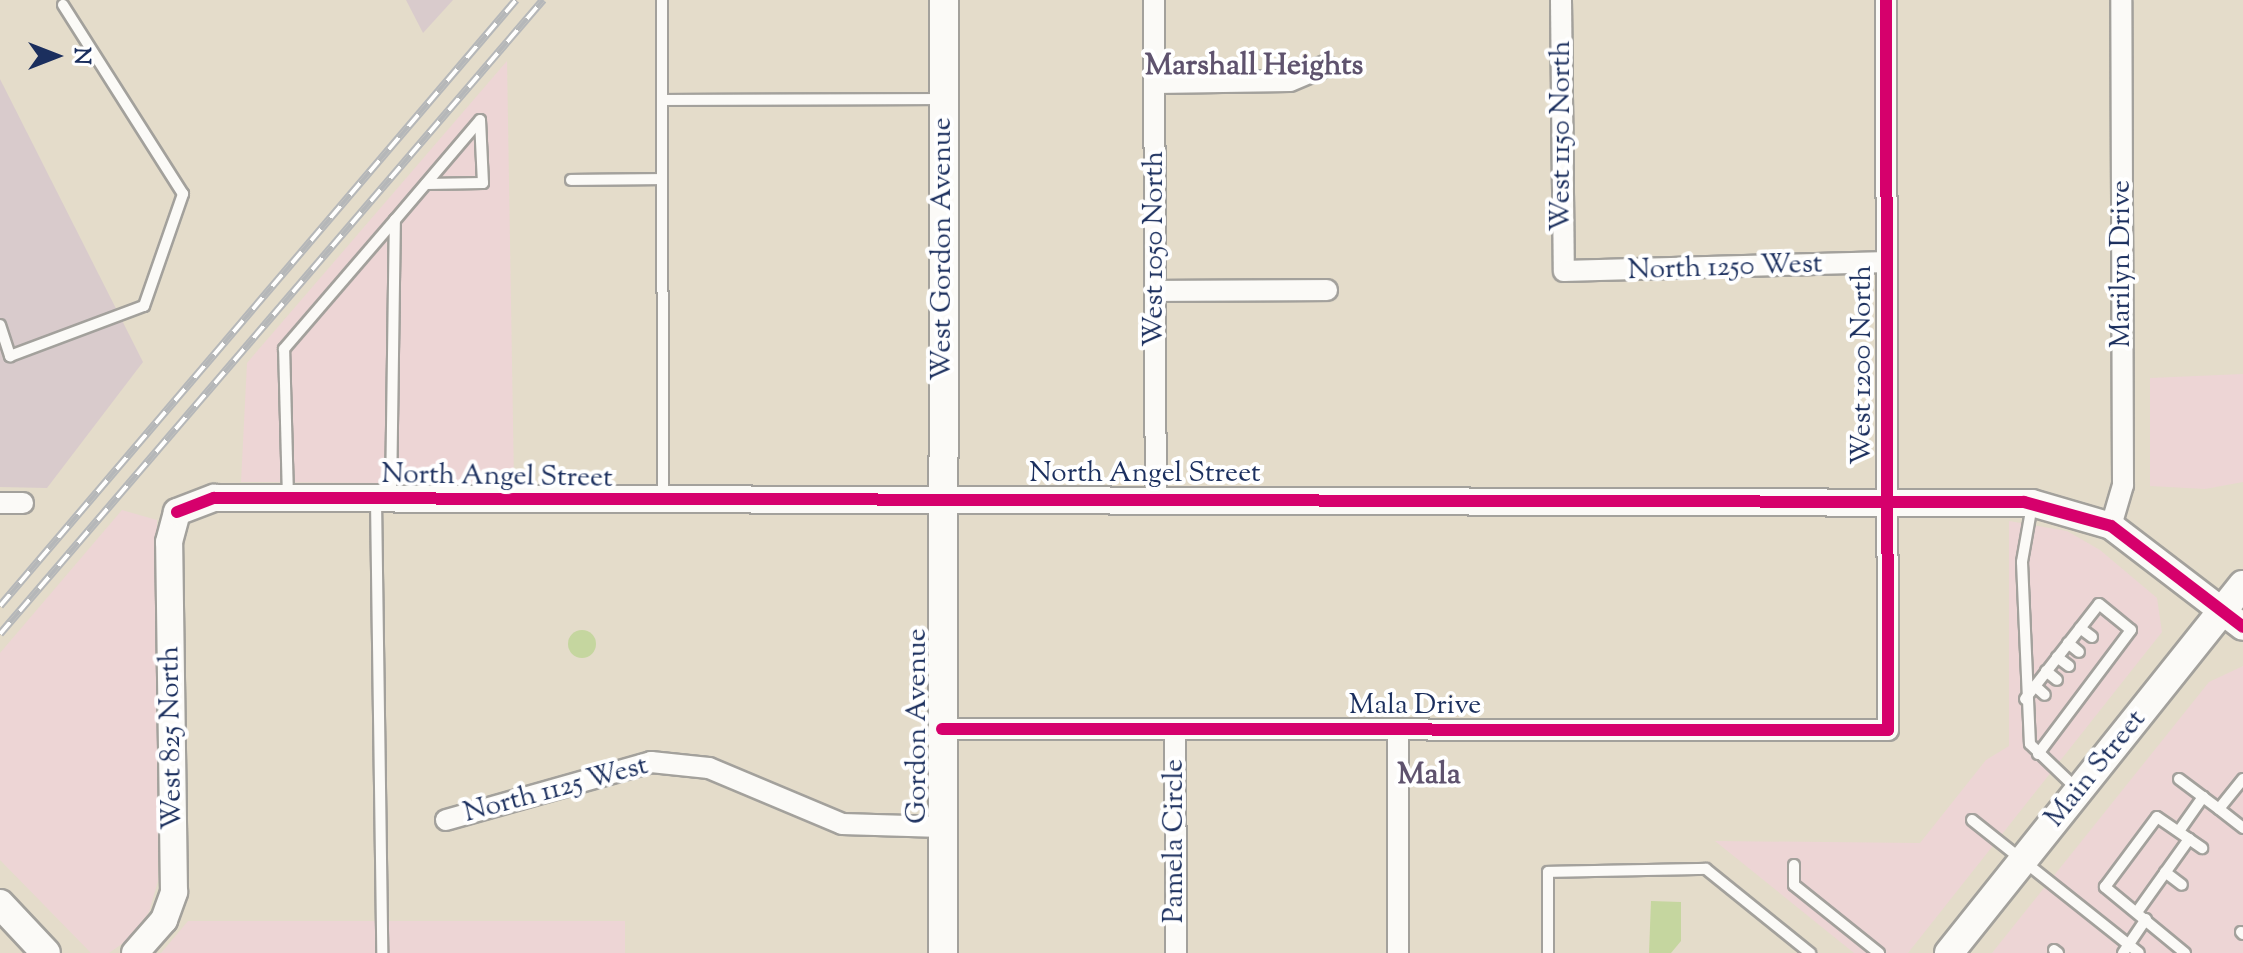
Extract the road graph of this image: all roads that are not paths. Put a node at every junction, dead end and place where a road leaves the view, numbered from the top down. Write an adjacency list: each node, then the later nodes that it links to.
1 (662, 0): 11 (lane)
2 (944, 0): 10 (main road, West Gordon Avenue)
3 (1154, 0): 9 (street, West 1050 North)
4 (1561, 0): 17 (street, West 1150 North)
5 (1886, 0): 16 (street, West 1200 North)
6 (2121, 0): 31 (street, Marilyn Drive)
7 (63, 5): 20 (lane)
8 (1326, 66): 9 (street)
9 (1156, 83): 19 (street, West 1050 North)
10 (944, 99): 11 (lane); 22 (main road, West Gordon Avenue)
11 (663, 100): 12 (lane)
12 (662, 179): 13 (lane); 28 (lane)
13 (571, 180)
14 (426, 184): 14 (lane); 15 (lane)
15 (395, 220): 21 (lane); 24 (lane)
16 (1887, 262): 17 (street, North 1250 West); 25 (street, West 1200 North)
17 (1564, 271)
18 (1327, 290): 19 (street)
19 (1155, 291): 23 (street, West 1050 North)
20 (0, 325)
21 (288, 498): 24 (street, North Angel Street); 30 (street, North Angel Street)
22 (941, 498): 23 (street, North Angel Street); 28 (street, North Angel Street); 45 (main road, Gordon Avenue)
23 (1156, 498): 25 (street, North Angel Street)
24 (384, 500): 28 (street, North Angel Street); 71 (lane)
25 (1887, 501): 29 (street, North Angel Street); 48 (street, West 1200 North)
26 (0, 503): 27 (street)
27 (23, 503)
28 (662, 503)
29 (2032, 503): 31 (street, North Angel Street); 44 (lane)
30 (177, 512): 70 (street, West 825 North)
31 (2111, 526): 33 (street)
32 (2243, 585): 33 (main road, Main Street)
33 (2233, 619): 52 (main road, Main Street)
34 (2080, 628): 35 (lane); 36 (lane); 49 (lane)
35 (2092, 637)
36 (2068, 643): 37 (lane); 38 (lane)
37 (2079, 652)
38 (2057, 657): 39 (lane); 40 (lane)
39 (2069, 666)
40 (2046, 671): 41 (lane); 42 (lane)
41 (2057, 680)
42 (2035, 686): 43 (lane); 44 (lane)
43 (2045, 695)
44 (2025, 699): 49 (lane)
45 (942, 729): 46 (street, Mala Drive); 57 (main road, Gordon Avenue)
46 (1175, 729): 47 (street, Mala Drive); 73 (street, Pamela Circle)
47 (1398, 730): 48 (street, Mala Drive); 74 (street)
48 (1888, 730)
49 (2038, 754): 52 (lane)
50 (2179, 779): 53 (lane)
51 (2243, 779): 54 (lane)
52 (2079, 791): 62 (main road, Main Street)
53 (2203, 797): 54 (lane); 59 (lane)
54 (2219, 809): 58 (lane)
55 (446, 820): 57 (street, North 1125 West)
56 (1972, 820): 62 (lane)
57 (942, 827): 72 (main road, Gordon Avenue)
58 (2243, 828)
59 (2179, 831): 60 (lane); 67 (lane)
60 (2189, 839): 61 (lane); 64 (lane)
61 (2202, 848)
62 (2023, 860): 68 (lane); 78 (main road, Main Street)
63 (1794, 865): 77 (lane)
64 (2165, 872): 65 (lane); 67 (lane)
65 (2182, 885)
66 (0, 904): 69 (main road)
67 (2142, 916): 68 (lane); 80 (lane)
68 (2126, 949): 79 (lane)
69 (46, 953)
70 (135, 953)
71 (382, 953)
72 (943, 953)
73 (1176, 953)
74 (1398, 953)
75 (1548, 953): 76 (lane)
76 (1810, 953)
77 (1879, 953)
78 (1949, 953)
79 (2139, 953)
80 (2185, 953)

